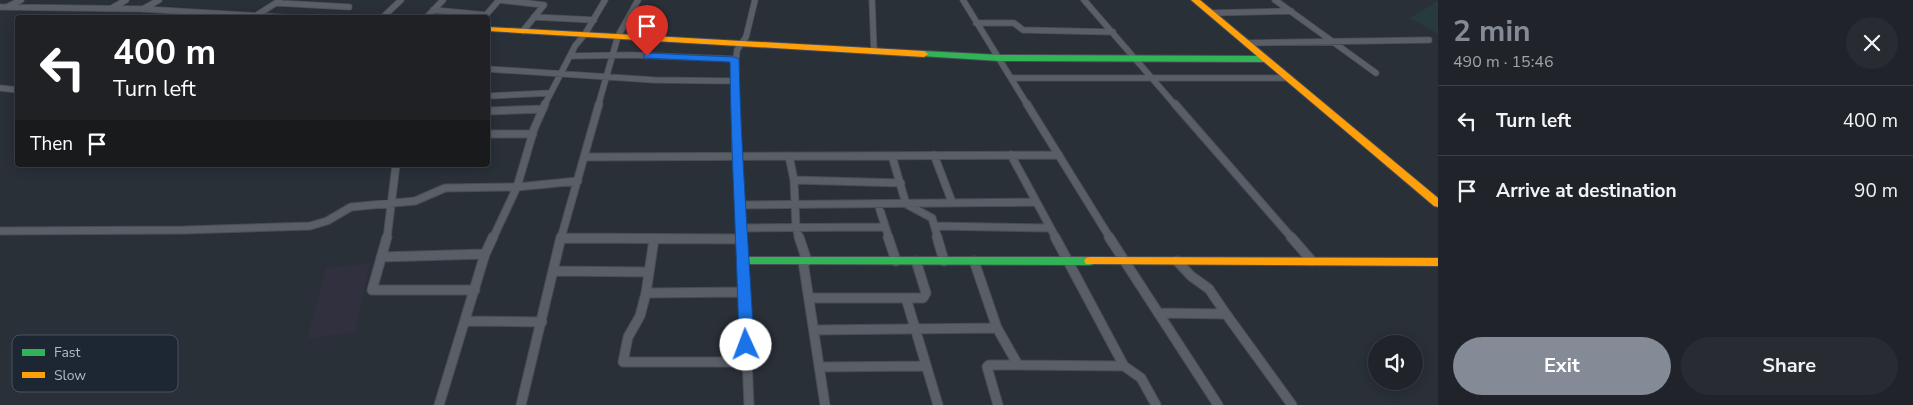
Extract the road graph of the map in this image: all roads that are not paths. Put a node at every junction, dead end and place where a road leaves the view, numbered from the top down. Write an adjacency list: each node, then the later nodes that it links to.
1 (21, 0): 18 (street)
2 (126, 0): 19 (street)
3 (159, 0): 20 (street)
4 (401, 0): 26 (street)
5 (443, 0): 21 (street)
6 (500, 0): 16 (street); 21 (street)
7 (605, 0): 29 (street)
8 (638, 0): 35 (street)
9 (755, 0): 40 (street)
10 (872, 0): 41 (street)
11 (963, 0): 30 (street)
12 (1084, 0): 33 (street)
13 (1195, 0): 23 (street)
14 (1275, 0): 22 (street)
15 (279, 1): 17 (street); 25 (street)
16 (532, 2): 28 (street)
17 (349, 7)
18 (3, 8): 19 (street)
19 (110, 9): 20 (street)
20 (144, 9): 24 (street)
21 (433, 10): 27 (street)
22 (1291, 11): 23 (street); 38 (street)
23 (1211, 13): 39 (street)
24 (239, 15)
25 (257, 15)
26 (385, 15)
27 (429, 15)
28 (534, 17): 29 (street); 32 (street)
29 (594, 20): 34 (street)
30 (976, 23): 33 (street); 45 (street)
31 (490, 29): 32 (street)
32 (523, 31): 34 (street)
33 (1112, 32): 46 (street)
34 (585, 34): 35 (street); 42 (street)
35 (618, 36): 36 (street); 43 (street)
36 (651, 38): 40 (street); 44 (street)
37 (1429, 40): 38 (street)
38 (1333, 41): 39 (street); 50 (street)
39 (1246, 43): 48 (street)
40 (742, 44): 41 (street); 47 (street)
41 (874, 51): 45 (street)
42 (570, 56): 43 (street); 51 (street)
43 (614, 56): 44 (street); 52 (street)
44 (647, 56): 47 (street)
45 (1000, 58): 46 (street); 53 (street)
46 (1136, 58): 48 (street); 54 (street)
47 (734, 59): 56 (street)
48 (1265, 59): 55 (street)
49 (490, 69): 51 (street)
50 (1376, 73)
51 (560, 74): 52 (street); 59 (street)
52 (607, 77): 56 (street); 71 (street)
53 (1012, 78): 54 (street); 67 (street)
54 (1153, 78): 55 (street); 105 (street)
55 (1288, 78): 84 (street)
56 (734, 81): 68 (street)
57 (0, 88): 58 (street)
58 (15, 90)
59 (550, 93): 60 (street); 61 (street)
60 (490, 96)
61 (542, 109): 62 (street); 64 (street)
62 (490, 111)
63 (490, 134): 64 (street)
64 (533, 134): 76 (street)
65 (934, 155): 66 (street); 70 (street); 77 (street)
66 (1011, 155): 67 (street); 78 (street)
67 (1059, 155): 103 (street)
68 (736, 156): 69 (street); 71 (street); 80 (street)
69 (789, 156): 70 (street); 73 (street)
70 (892, 156): 75 (street)
71 (584, 157): 74 (street)
72 (396, 167): 79 (street)
73 (794, 180): 75 (street); 81 (street)
74 (578, 181): 76 (street); 91 (street)
75 (901, 183): 83 (street)
76 (517, 187): 79 (street); 94 (street)
77 (952, 202): 78 (street); 83 (street)
78 (1036, 202): 89 (street)
79 (392, 203): 90 (street); 95 (street)
80 (740, 204): 81 (street); 87 (street)
81 (794, 204): 82 (street); 88 (street)
82 (878, 204): 83 (street); 86 (street)
83 (906, 204): 85 (street)
84 (1438, 204)
85 (935, 226): 89 (street); 100 (street)
86 (885, 227): 88 (street); 98 (street)
87 (742, 228): 88 (street); 93 (street)
88 (796, 228): 97 (street)
89 (1049, 228): 102 (street)
90 (0, 231)
91 (561, 238): 92 (street); 107 (street)
92 (654, 239): 93 (street); 108 (street)
93 (742, 239): 96 (street)
94 (485, 254): 95 (street); 109 (street)
95 (381, 257): 109 (street)
96 (744, 261): 97 (street); 110 (street)
97 (805, 261): 98 (street); 112 (street)
98 (896, 261): 99 (street)
99 (916, 261): 100 (street); 113 (street)
100 (944, 261): 101 (street)
101 (974, 261): 102 (street); 118 (street)
102 (1067, 261): 103 (street); 124 (street)
103 (1124, 261): 104 (street); 114 (street)
104 (1177, 261): 105 (street); 115 (street)
105 (1312, 261): 106 (street)
106 (1438, 262)
107 (553, 271): 108 (street); 117 (street)
108 (649, 272): 111 (street)
109 (475, 290): 116 (street)
110 (745, 292): 111 (street); 121 (street)
111 (646, 293): 121 (street)
112 (809, 298): 113 (street); 119 (street)
113 (906, 298): 120 (street)
114 (1158, 313): 115 (street); 133 (street)
115 (1226, 314): 134 (street)
116 (465, 321): 117 (street); 126 (street)
117 (542, 322): 127 (street)
118 (997, 328): 120 (street); 122 (street)
119 (814, 330): 120 (street); 125 (street)
120 (916, 330): 123 (street)
121 (747, 362): 128 (street)
122 (1018, 365): 124 (street); 131 (street)
123 (926, 366): 125 (street); 130 (street)
124 (1124, 366): 132 (street)
125 (819, 367): 129 (street)
126 (439, 405)
127 (521, 405)
128 (748, 405)
129 (825, 405)
130 (938, 405)
131 (998, 405)
132 (1156, 405)
133 (1218, 405)
134 (1292, 405)

